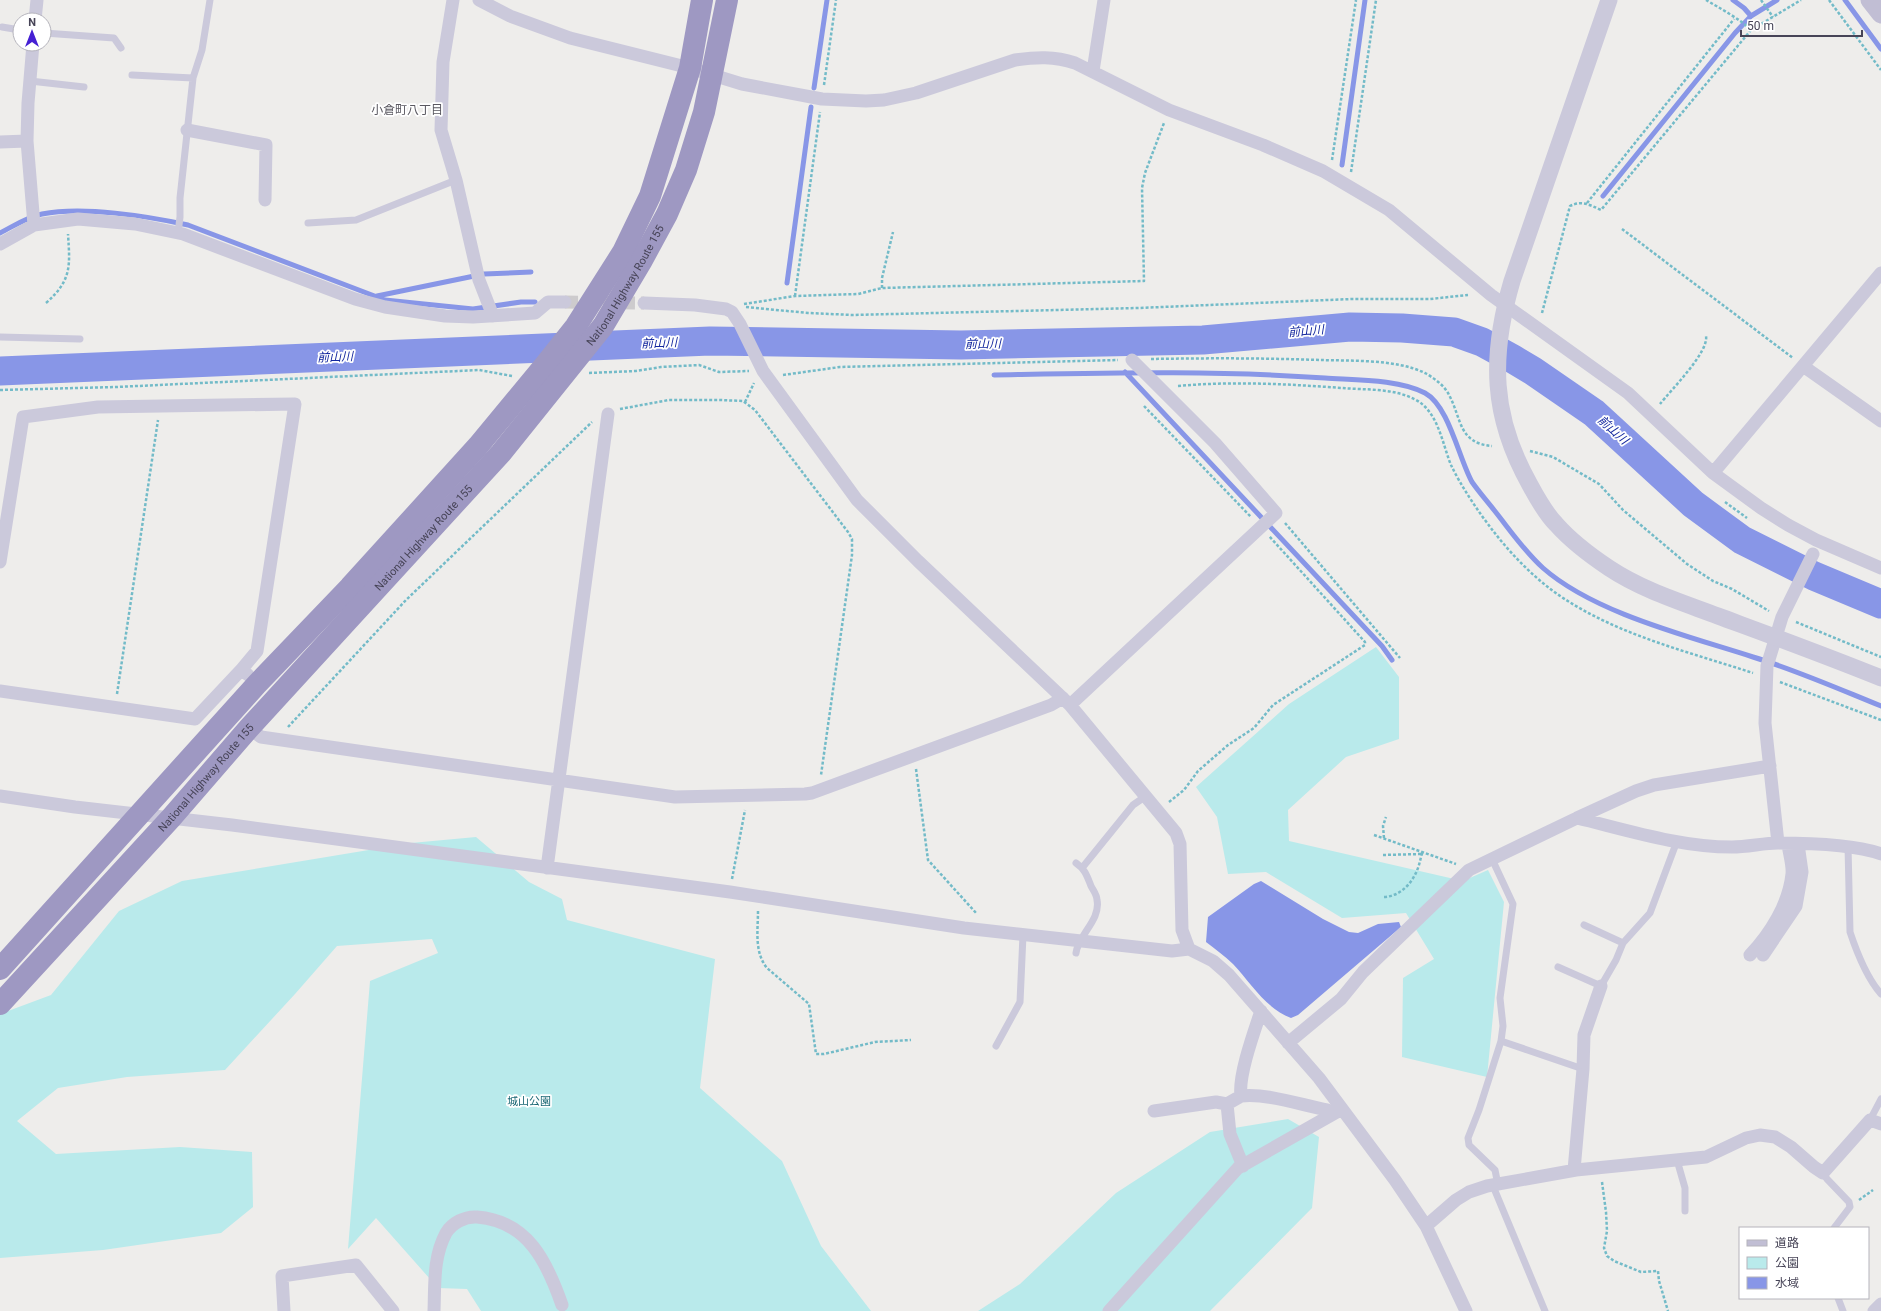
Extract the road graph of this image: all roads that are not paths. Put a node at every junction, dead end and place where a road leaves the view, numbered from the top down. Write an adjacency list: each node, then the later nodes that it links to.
1 (37, 0): 10 (street)
2 (210, 0): 21 (lane)
3 (453, 0): 27 (street)
4 (479, 0): 17 (street)
5 (702, 0): 17 (highway, National Highway Route 155)
6 (728, 0): 20 (highway, National Highway Route 155)
7 (1104, 0): 18 (street)
8 (1610, 0): 48 (street)
9 (1870, 0): 11 (main road)
10 (36, 12)
11 (1881, 14)
12 (2, 27): 13 (lane)
13 (12, 29)
14 (52, 34): 15 (lane)
15 (121, 48)
16 (32, 52): 22 (street)
17 (690, 68): 20 (street); 41 (highway, National Highway Route 155)
18 (1094, 71): 20 (street); 44 (street)
19 (132, 75): 21 (lane)
20 (712, 75): 41 (highway, National Highway Route 155)
21 (193, 78): 24 (lane)
22 (30, 81): 23 (lane); 25 (street)
23 (84, 87)
24 (187, 130): 28 (street); 31 (lane)
25 (27, 141): 26 (street); 30 (street)
26 (0, 142)
27 (456, 180): 29 (lane); 36 (street)
28 (265, 200)
29 (308, 223)
30 (34, 225): 31 (street); 32 (street)
31 (178, 233): 36 (street)
32 (0, 244)
33 (1881, 273): 40 (street)
34 (565, 302): 36 (street)
35 (644, 303): 52 (street)
36 (493, 316)
37 (0, 337): 38 (lane)
38 (80, 339)
39 (1132, 360): 52 (street)
40 (1803, 366): 43 (street); 44 (street)
41 (561, 368): 49 (highway, National Highway Route 155); 53 (highway, National Highway Route 155)
42 (608, 414): 55 (street)
43 (1881, 422)
44 (1713, 473): 47 (street)
45 (1813, 554): 48 (street)
46 (0, 562): 49 (street)
47 (1881, 568)
48 (1775, 637): 50 (street); 54 (street)
49 (250, 676): 51 (street); 58 (highway, National Highway Route 155)
50 (1881, 678)
51 (0, 691)
52 (1067, 701): 55 (street); 57 (street)
53 (249, 728): 55 (street); 59 (highway, National Highway Route 155)
54 (1770, 766): 60 (street); 62 (street)
55 (558, 781): 66 (street)
56 (0, 796): 58 (street)
57 (1146, 796): 70 (lane); 71 (street)
58 (138, 815): 59 (street); 75 (highway, National Highway Route 155)
59 (170, 818): 66 (street); 78 (highway, National Highway Route 155)
60 (1577, 818): 61 (street); 65 (street)
61 (1677, 841): 62 (street); 69 (lane)
62 (1788, 844): 63 (street); 72 (street); 73 (street)
63 (1848, 846): 64 (street); 77 (lane)
64 (1881, 854)
65 (1492, 859): 80 (lane); 81 (street)
66 (547, 868): 68 (street)
67 (1584, 925): 69 (lane)
68 (1023, 935): 70 (street); 82 (lane)
69 (1623, 943): 76 (lane)
70 (1077, 947): 71 (street)
71 (1190, 949): 79 (street)
72 (1750, 955)
73 (1763, 955)
74 (1558, 967): 76 (lane)
75 (0, 969)
76 (1601, 986): 83 (street)
77 (1881, 994)
78 (0, 1004)
79 (1261, 1012): 81 (street); 84 (street)
80 (1500, 1041): 83 (lane); 94 (lane)
81 (1288, 1043): 88 (street)
82 (996, 1046)
83 (1583, 1069): 92 (street)
84 (1241, 1096): 86 (street); 88 (street)
85 (1881, 1099): 89 (lane)
86 (1227, 1104): 87 (street); 91 (street)
87 (1154, 1111)
88 (1337, 1112): 91 (street); 96 (street)
89 (1875, 1122): 93 (street)
90 (1677, 1160): 92 (street); 93 (street); 95 (lane)
91 (1243, 1166): 104 (street)
92 (1574, 1170): 94 (street)
93 (1824, 1172): 97 (lane)
94 (1495, 1185): 96 (street); 106 (lane)
95 (1685, 1211)
96 (1426, 1226): 105 (street)
97 (1835, 1227)
98 (1838, 1299): 107 (lane)
99 (1881, 1304): 108 (street)
100 (562, 1305): 103 (street)
101 (284, 1311): 102 (street)
102 (393, 1311)
103 (434, 1311)
104 (1109, 1311)
105 (1466, 1311)
106 (1545, 1311)
107 (1844, 1311)
108 (1874, 1311)

